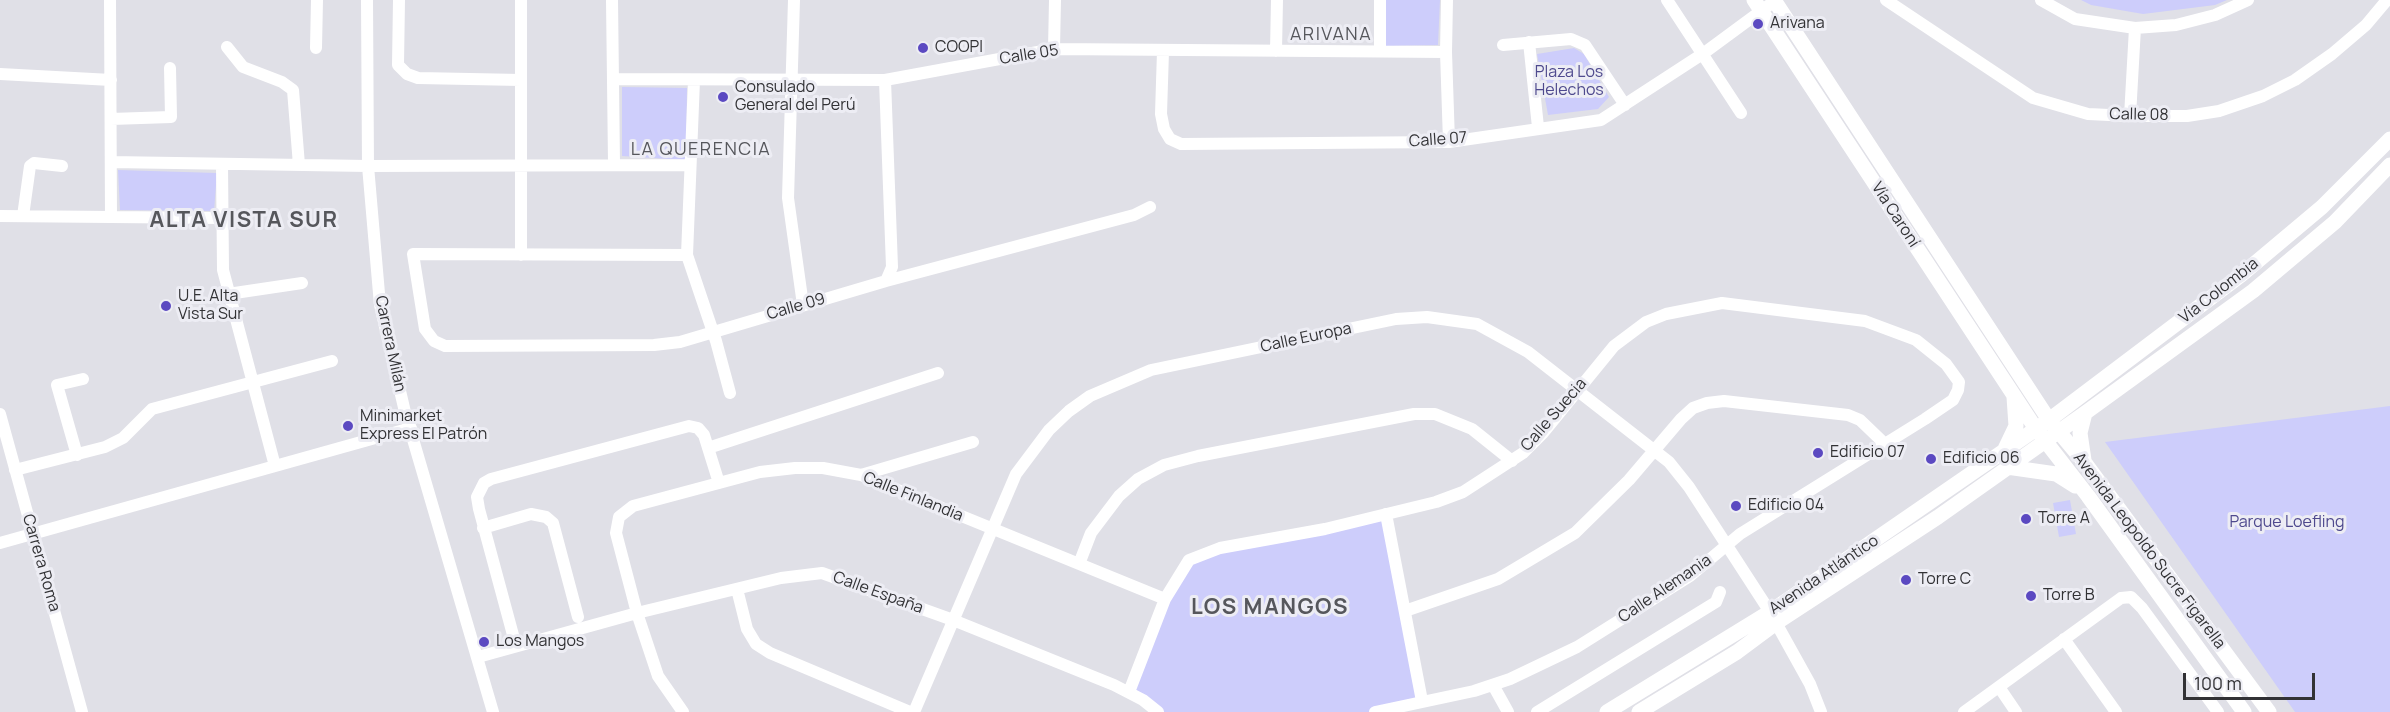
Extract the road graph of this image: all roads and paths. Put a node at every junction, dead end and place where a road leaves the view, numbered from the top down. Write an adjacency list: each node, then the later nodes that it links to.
1 (110, 0): 33 (street)
2 (317, 0): 23 (street)
3 (367, 0): 52 (street, Carrera Milán)
4 (399, 0): 34 (street)
5 (521, 0): 34 (street)
6 (612, 0): 32 (street)
7 (794, 0): 36 (street)
8 (1055, 0): 24 (street)
9 (1277, 0): 26 (street)
10 (1380, 0): 27 (street)
11 (1447, 0): 28 (street)
12 (1667, 0): 29 (street)
13 (1775, 0): 18 (street, Calle 07); 74 (main road, Vía Caroní)
14 (1886, 0): 40 (street, Calle 08)
15 (2041, 0): 19 (street)
16 (2248, 0): 19 (street)
17 (2387, 0): 40 (street, Calle 08)
18 (1758, 5): 29 (street, Calle 07); 73 (main road, Vía Caroní)
19 (2134, 28): 40 (street)
20 (1529, 42): 21 (street); 38 (street); 42 (street)
21 (1503, 45)
22 (227, 47): 48 (street)
23 (316, 48)
24 (1054, 49): 25 (street, Calle 05); 37 (street, Calle 05)
25 (1163, 51): 26 (street, Calle 05); 44 (street, Calle 07)
26 (1276, 51): 27 (street, Calle 05)
27 (1380, 51): 28 (street, Calle 05)
28 (1446, 52): 44 (street)
29 (1704, 54): 38 (street, Calle 07); 39 (street)
30 (170, 68): 41 (street)
31 (0, 74): 33 (street)
32 (614, 79): 35 (street, Calle 05); 46 (street)
33 (111, 80): 41 (street)
34 (521, 80): 53 (street)
35 (694, 80): 36 (street, Calle 05); 49 (street)
36 (793, 80): 37 (street, Calle 05); 64 (street)
37 (885, 80): 61 (street)
38 (1625, 105): 42 (street, Calle 07)
39 (1741, 113)
40 (2130, 116)
41 (111, 119): 45 (street)
42 (1538, 127): 44 (street, Calle 07)
43 (2390, 139): 75 (main road, Vía Colombia)
44 (1449, 142)
45 (111, 162): 47 (street); 57 (street)
46 (614, 163): 49 (street); 53 (street)
47 (222, 165): 48 (street); 58 (street)
48 (299, 165): 52 (street)
49 (689, 165): 60 (street)
50 (2390, 165): 76 (main road, Vía Colombia)
51 (62, 166): 56 (street)
52 (368, 166): 53 (street); 79 (street, Carrera Milán)
53 (521, 166): 59 (street)
54 (1150, 207): 61 (street, Calle 09)
55 (0, 216): 56 (street)
56 (23, 216): 57 (street)
57 (111, 217): 58 (street)
58 (222, 218): 63 (street)
59 (521, 255): 60 (street); 65 (street, Calle 09)
60 (687, 255): 65 (street)
61 (886, 281): 64 (street, Calle 09)
62 (302, 283): 63 (street)
63 (228, 294): 69 (street)
64 (803, 305): 65 (street, Calle 09)
65 (712, 332): 72 (street)
66 (332, 361): 69 (street)
67 (938, 373): 83 (street)
68 (83, 379): 85 (street)
69 (251, 382): 85 (street); 89 (street)
70 (1576, 389): 71 (street, Calle Suecia); 84 (street, Calle Europa); 86 (street, Calle Suecia); 96 (street, Calle Europa)
71 (1958, 390): 82 (street, Calle Alemania)
72 (729, 393)
73 (2013, 394): 80 (main road, Vía Caroní); 87 (main road)
74 (2037, 402): 75 (main road); 78 (main road, Vía Caroní)
75 (2071, 402): 78 (main road, Vía Colombia)
76 (2085, 413): 78 (main road, Vía Colombia); 88 (main road)
77 (0, 414): 90 (street, Carrera Roma)
78 (2054, 426): 80 (main road, Vía Colombia); 88 (main road, Avenida Leopoldo Sucre Figarella)
79 (411, 428): 89 (street); 111 (street, Carrera Milán)
80 (2041, 435): 87 (main road, Avenida Atlántico); 93 (main road, Avenida Leopoldo Sucre Figarella)
81 (973, 442): 91 (street)
82 (1885, 444): 84 (street); 99 (street, Calle Alemania)
83 (708, 448): 92 (street); 95 (street)
84 (1653, 450): 99 (street, Calle Europa); 104 (street)
85 (77, 455): 90 (street)
86 (1512, 461): 94 (street, Calle Suecia); 100 (street)
87 (2003, 461): 93 (main road); 107 (main road, Avenida Atlántico)
88 (2085, 463): 132 (main road, Avenida Leopoldo Sucre Figarella)
89 (275, 466): 97 (street)
90 (15, 470): 97 (street, Carrera Roma)
91 (861, 475): 92 (street, Calle Finlandia); 96 (street, Calle Finlandia)
92 (719, 483): 105 (street, Calle Finlandia)
93 (2088, 496): 131 (main road, Avenida Leopoldo Sucre Figarella)
94 (1386, 514): 103 (street, Calle Suecia); 104 (street)
95 (483, 528): 106 (street); 110 (street)
96 (992, 529): 100 (street, Calle Finlandia); 108 (street, Calle Europa)
97 (32, 534): 98 (street); 117 (street, Carrera Roma)
98 (0, 543)
99 (1726, 546): 107 (street, Calle Europa); 112 (street, Calle Alemania)
100 (1079, 564): 103 (street, Calle Finlandia)
101 (737, 589): 105 (street, Calle España); 108 (street, Calle España); 120 (street)
102 (1720, 592): 123 (street)
103 (1165, 599): 114 (street, Calle Suecia)
104 (1406, 610): 115 (street)
105 (637, 613): 110 (street, Calle España); 119 (street)
106 (578, 617)
107 (1773, 618): 124 (main road, Avenida Atlántico); 125 (main road, Avenida Atlántico); 126 (street, Calle Europa)
108 (953, 620): 114 (street, Calle España); 120 (street, Calle Europa)
109 (2064, 639): 113 (street); 129 (street); 130 (street)
110 (516, 646): 111 (street, Calle España)
111 (478, 657): 118 (street, Carrera Milán)
112 (1492, 685): 115 (street, Calle Alemania); 122 (street)
113 (1999, 687): 127 (street); 128 (street)
114 (1129, 692): 121 (street, Calle España)
115 (1422, 701): 116 (street, Calle Alemania)
116 (1381, 711)
117 (82, 712)
118 (493, 712)
119 (683, 712)
120 (912, 712)
121 (1158, 712)
122 (1508, 712)
123 (1537, 712)
124 (1607, 712)
125 (1639, 712)
126 (1820, 712)
127 (1964, 712)
128 (2016, 712)
129 (2116, 712)
130 (2218, 712)
131 (2244, 712)
132 (2269, 712)

